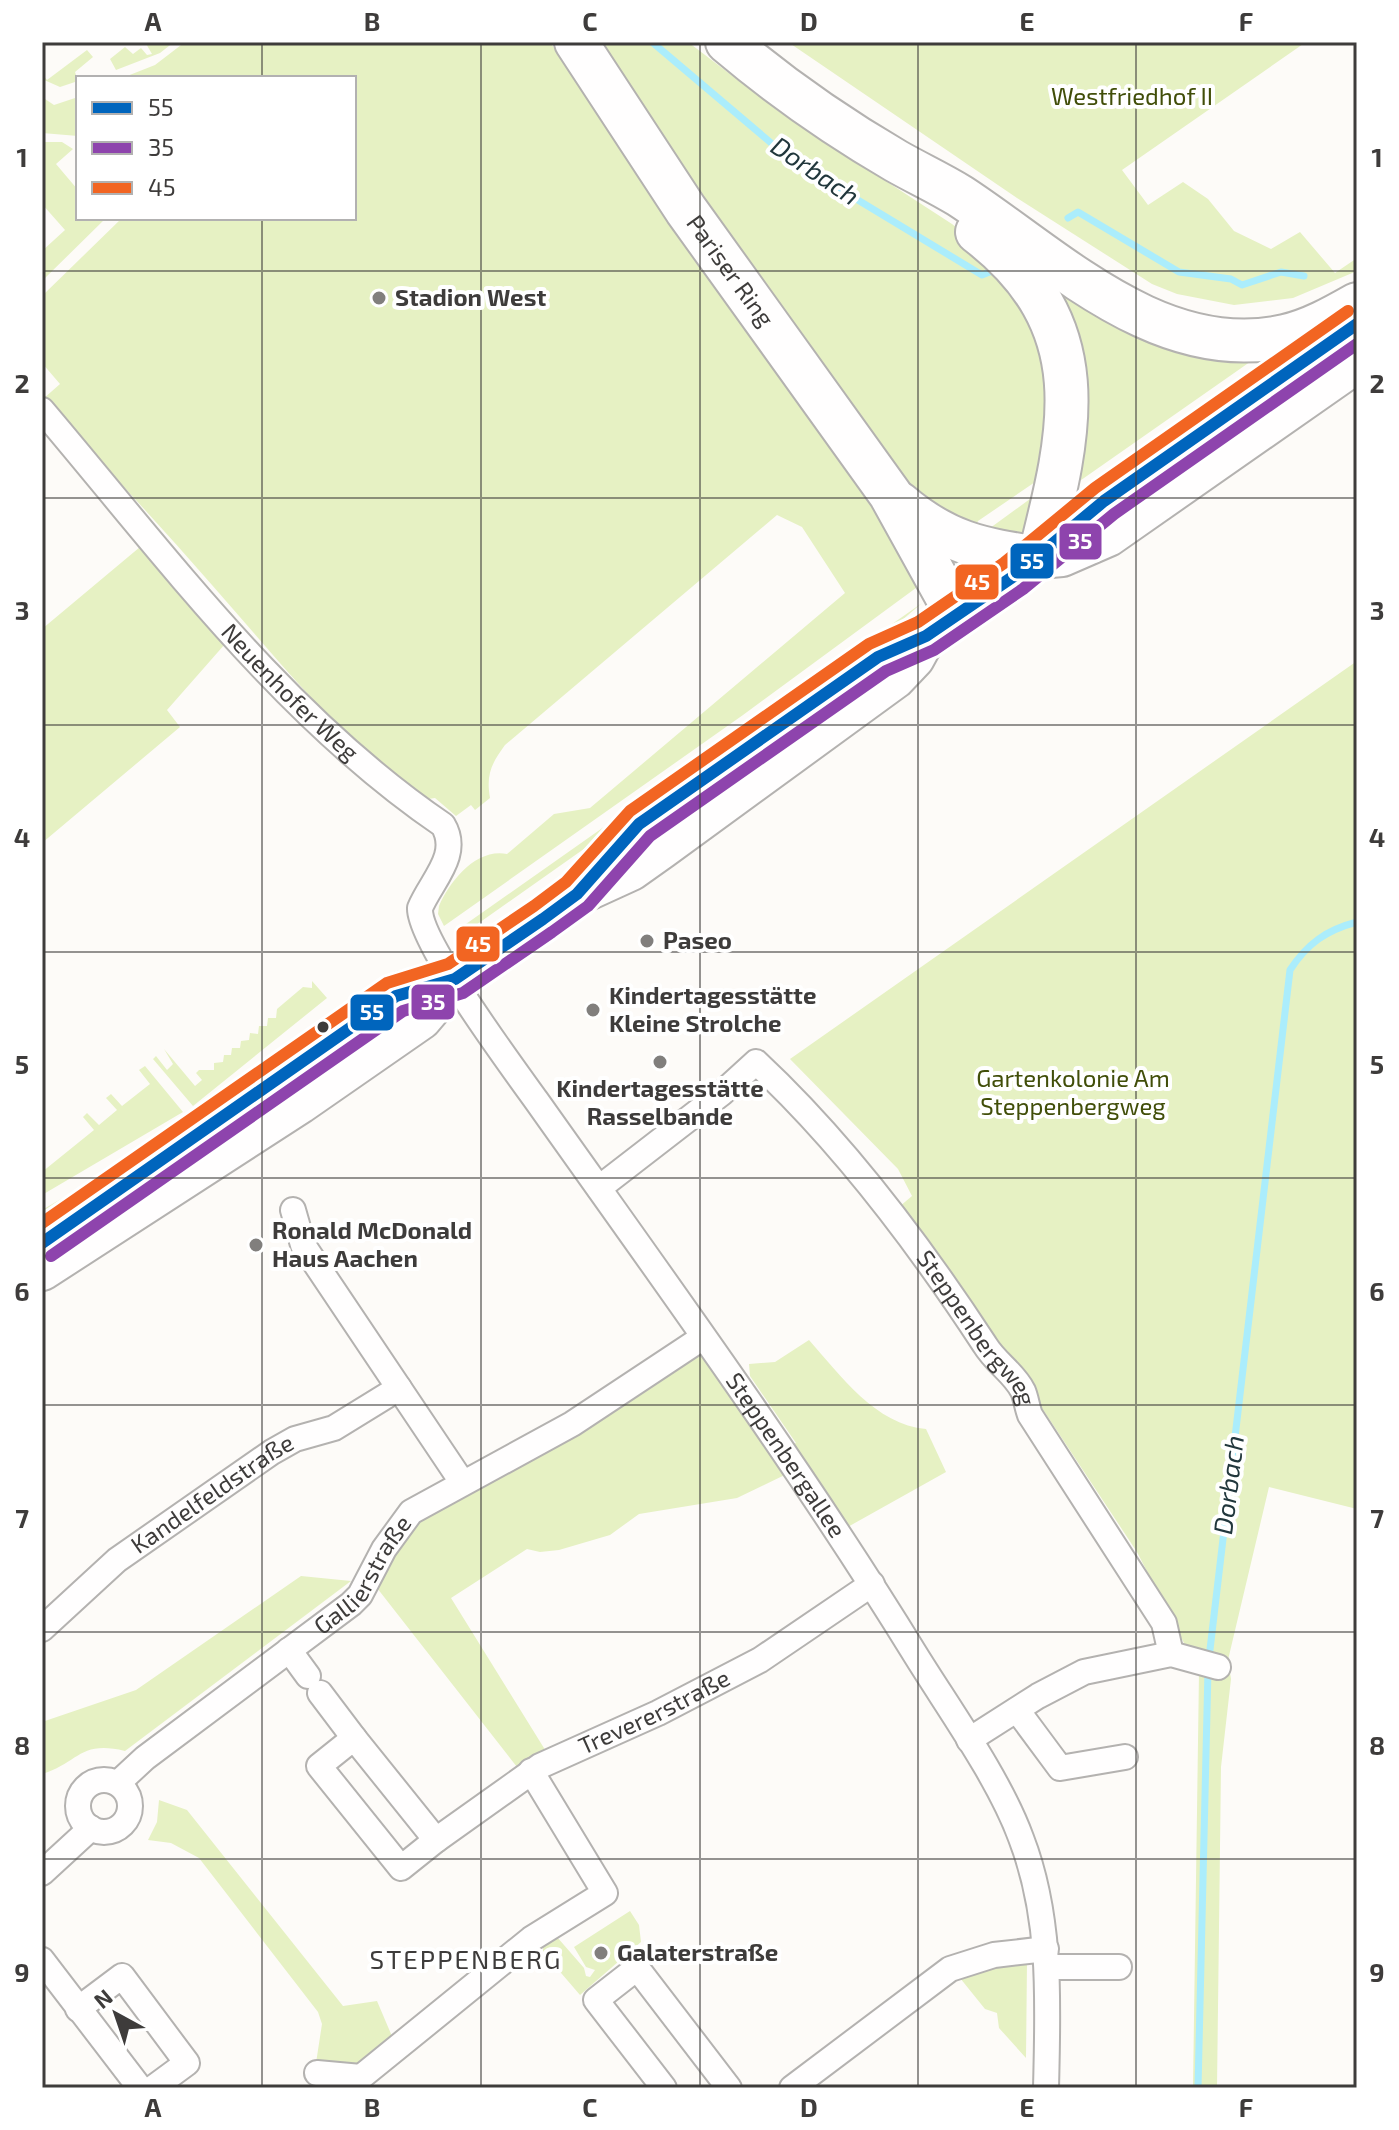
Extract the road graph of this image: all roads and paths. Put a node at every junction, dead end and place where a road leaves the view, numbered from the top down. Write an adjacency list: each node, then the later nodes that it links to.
1 (576, 42): 8 (highway, Pariser Ring)
2 (727, 42): 3 (highway)
3 (894, 160): 4 (highway); 9 (highway)
4 (1357, 304)
5 (1357, 324): 9 (main road)
6 (1357, 362): 9 (main road)
7 (42, 410): 11 (street, Neuenhofer Weg)
8 (890, 494): 9 (highway); 10 (highway)
9 (1039, 558): 10 (main road)
10 (942, 626): 11 (main road)
11 (455, 979): 12 (street, Steppenbergallee); 14 (main road); 15 (main road)
12 (599, 1188): 16 (street, Steppenbergallee); 22 (street, Steppenbergweg)
13 (293, 1210): 17 (street)
14 (42, 1243)
15 (42, 1270)
16 (702, 1338): 18 (street, Gallierstraße); 19 (street, Steppenbergallee)
17 (399, 1388): 18 (street); 20 (street, Kandelfeldstraße)
18 (462, 1482): 21 (street, Gallierstraße)
19 (872, 1584): 26 (street, Steppenbergallee); 28 (street, Trevererstraße)
20 (42, 1629)
21 (289, 1650): 25 (street); 29 (street, Gallierstraße)
22 (1181, 1656): 23 (street); 24 (street)
23 (1218, 1667)
24 (1017, 1710): 26 (street); 27 (street)
25 (354, 1738): 31 (street); 31 (street, Trevererstraße)
26 (969, 1740): 33 (street, Steppenbergallee)
27 (1125, 1757)
28 (531, 1771): 31 (street, Trevererstraße); 37 (street)
29 (118, 1783): 30 (street); 30 (street, Gallierstraße)
30 (91, 1828): 32 (street)
31 (436, 1840)
32 (42, 1873)
33 (1047, 1958): 35 (street); 42 (street); 43 (street, Steppenbergallee)
34 (42, 1960): 36 (street)
35 (1119, 1967)
36 (78, 2009): 39 (street); 40 (street)
37 (317, 2073)
38 (726, 2087): 41 (street)
39 (140, 2088)
40 (153, 2088)
41 (664, 2088)
42 (792, 2088)
43 (1046, 2088)

